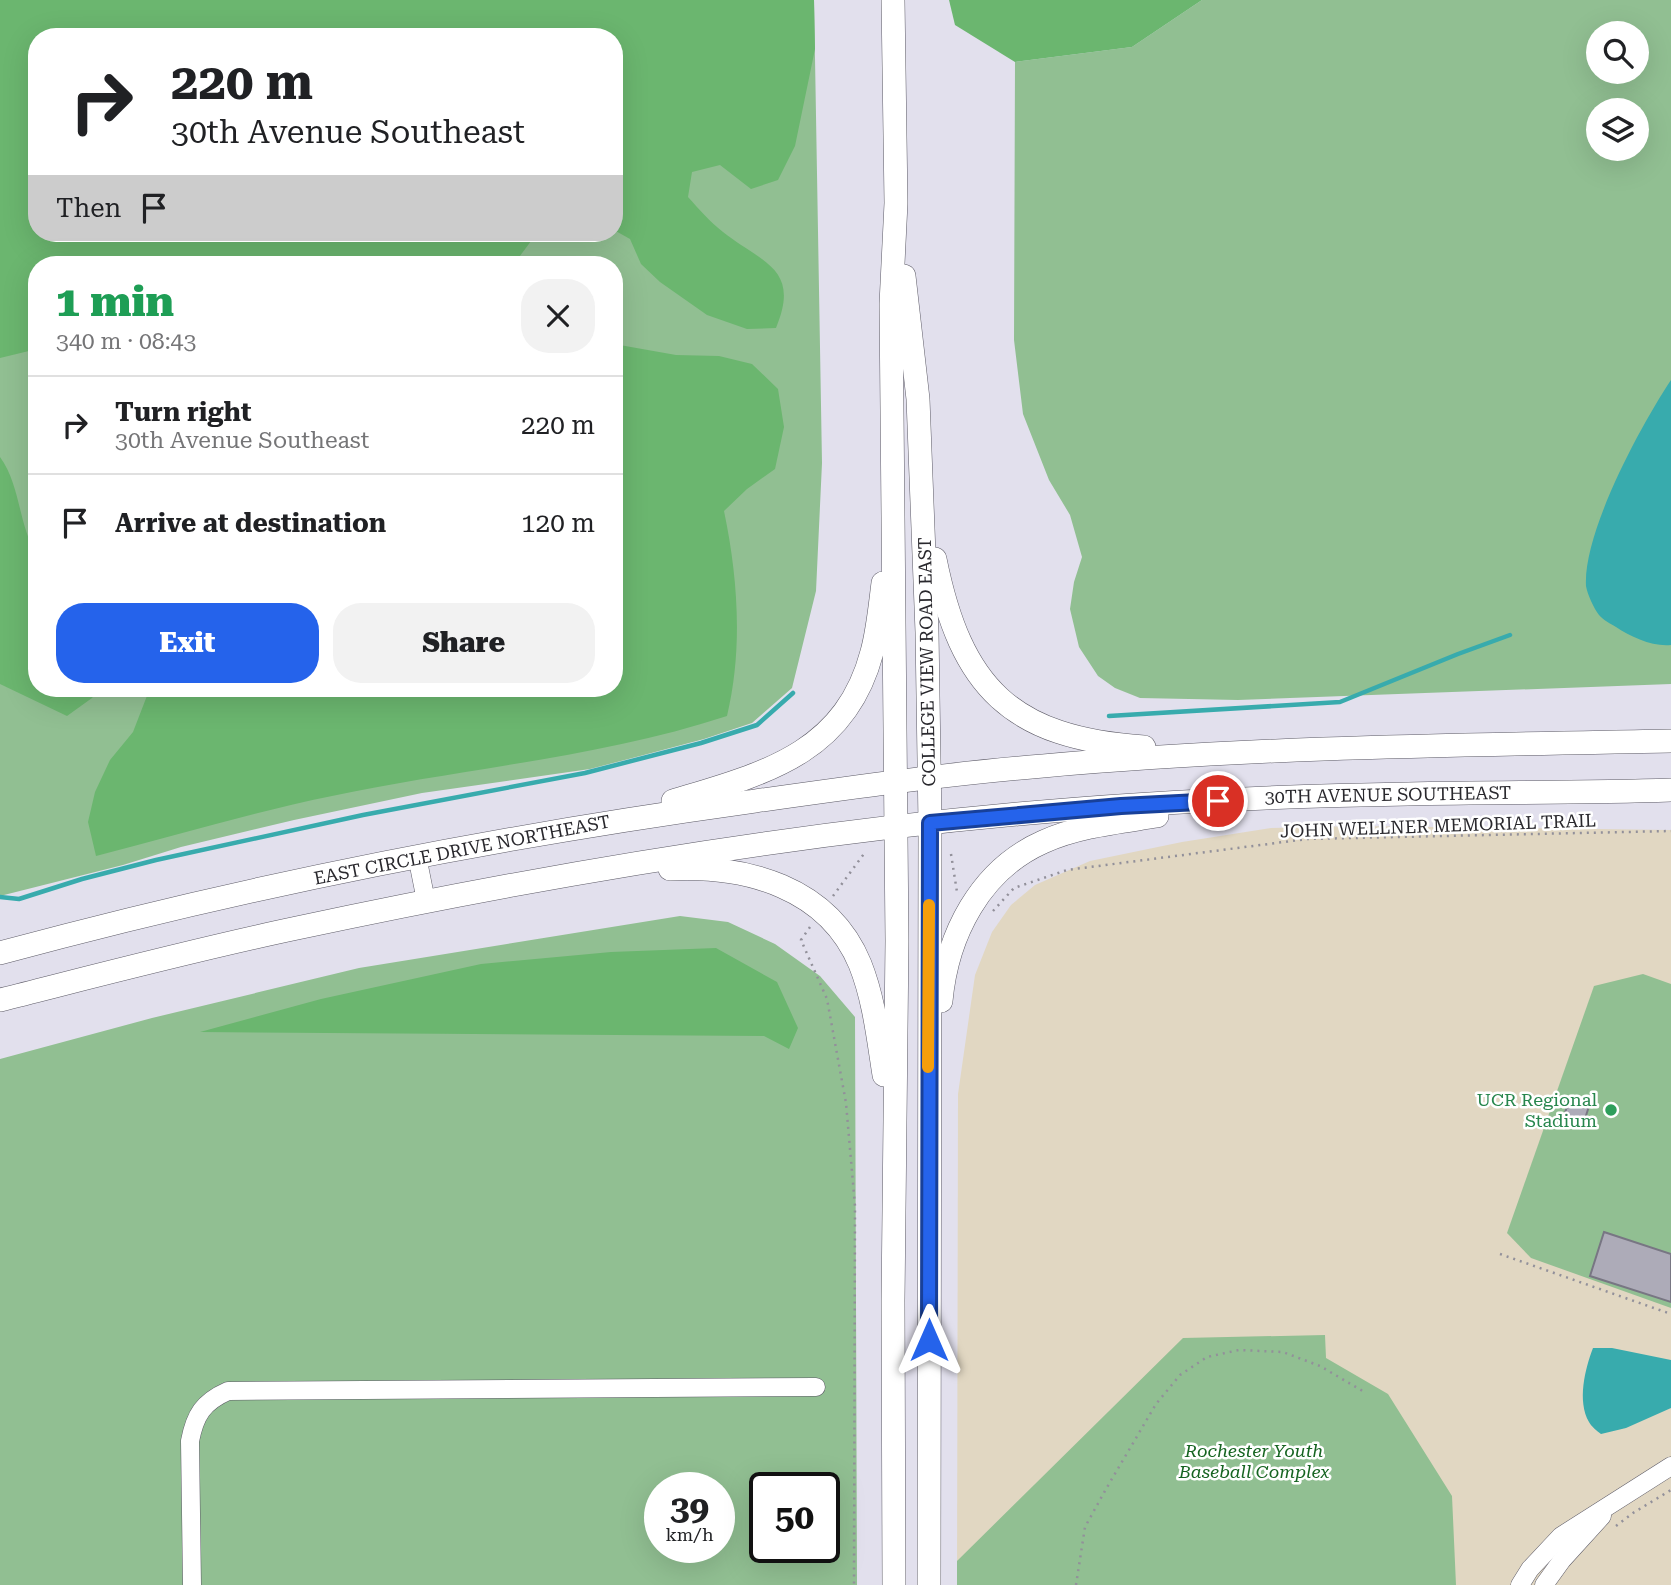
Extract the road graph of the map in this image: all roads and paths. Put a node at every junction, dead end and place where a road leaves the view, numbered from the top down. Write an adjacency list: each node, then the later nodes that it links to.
1 (893, 0): 2 (main road, COLLEGE VIEW ROAD EAST)
2 (896, 203): 3 (main road, COLLEGE VIEW ROAD EAST); 4 (main road, COLLEGE VIEW ROAD EAST)
3 (921, 456): 6 (main road); 7 (main road, COLLEGE VIEW ROAD EAST)
4 (894, 497): 8 (main road, COLLEGE VIEW ROAD EAST); 11 (main road)
5 (1671, 741): 6 (main road)
6 (1273, 750): 7 (main road)
7 (929, 777): 8 (main road, EAST CIRCLE DRIVE NORTHEAST); 12 (main road, COLLEGE VIEW ROAD EAST)
8 (896, 781): 11 (main road, EAST CIRCLE DRIVE NORTHEAST); 14 (main road, COLLEGE VIEW ROAD EAST)
9 (1671, 790): 10 (main road, 30TH AVENUE SOUTHEAST)
10 (1266, 798): 12 (main road, 30TH AVENUE SOUTHEAST); 19 (main road)
11 (602, 822): 16 (main road, EAST CIRCLE DRIVE NORTHEAST)
12 (930, 823): 14 (main road, 30TH AVENUE SOUTHEAST); 24 (main road, COLLEGE VIEW ROAD EAST)
13 (1671, 831): 19 (path, JOHN WELLNER MEMORIAL TRAIL)
14 (897, 835): 17 (main road); 20 (path); 23 (main road, COLLEGE VIEW ROAD EAST)
15 (951, 854): 19 (path)
16 (417, 856): 18 (street); 21 (main road, EAST CIRCLE DRIVE NORTHEAST)
17 (555, 876): 18 (main road); 20 (main road)
18 (426, 901): 22 (main road)
19 (971, 906): 24 (main road)
20 (821, 912): 23 (main road); 34 (path)
21 (0, 953)
22 (0, 1000)
23 (894, 1138): 35 (main road, COLLEGE VIEW ROAD EAST)
24 (929, 1150): 36 (main road, COLLEGE VIEW ROAD EAST)
25 (1500, 1254): 26 (path)
26 (1671, 1314)
27 (816, 1387): 33 (street)
28 (1366, 1393): 37 (path)
29 (1671, 1466): 31 (street)
30 (1671, 1490): 32 (path)
31 (1615, 1500): 38 (street); 39 (street)
32 (1612, 1529)
33 (192, 1585)
34 (855, 1585)
35 (894, 1585)
36 (929, 1585)
37 (1076, 1585)
38 (1520, 1585)
39 (1544, 1585)

